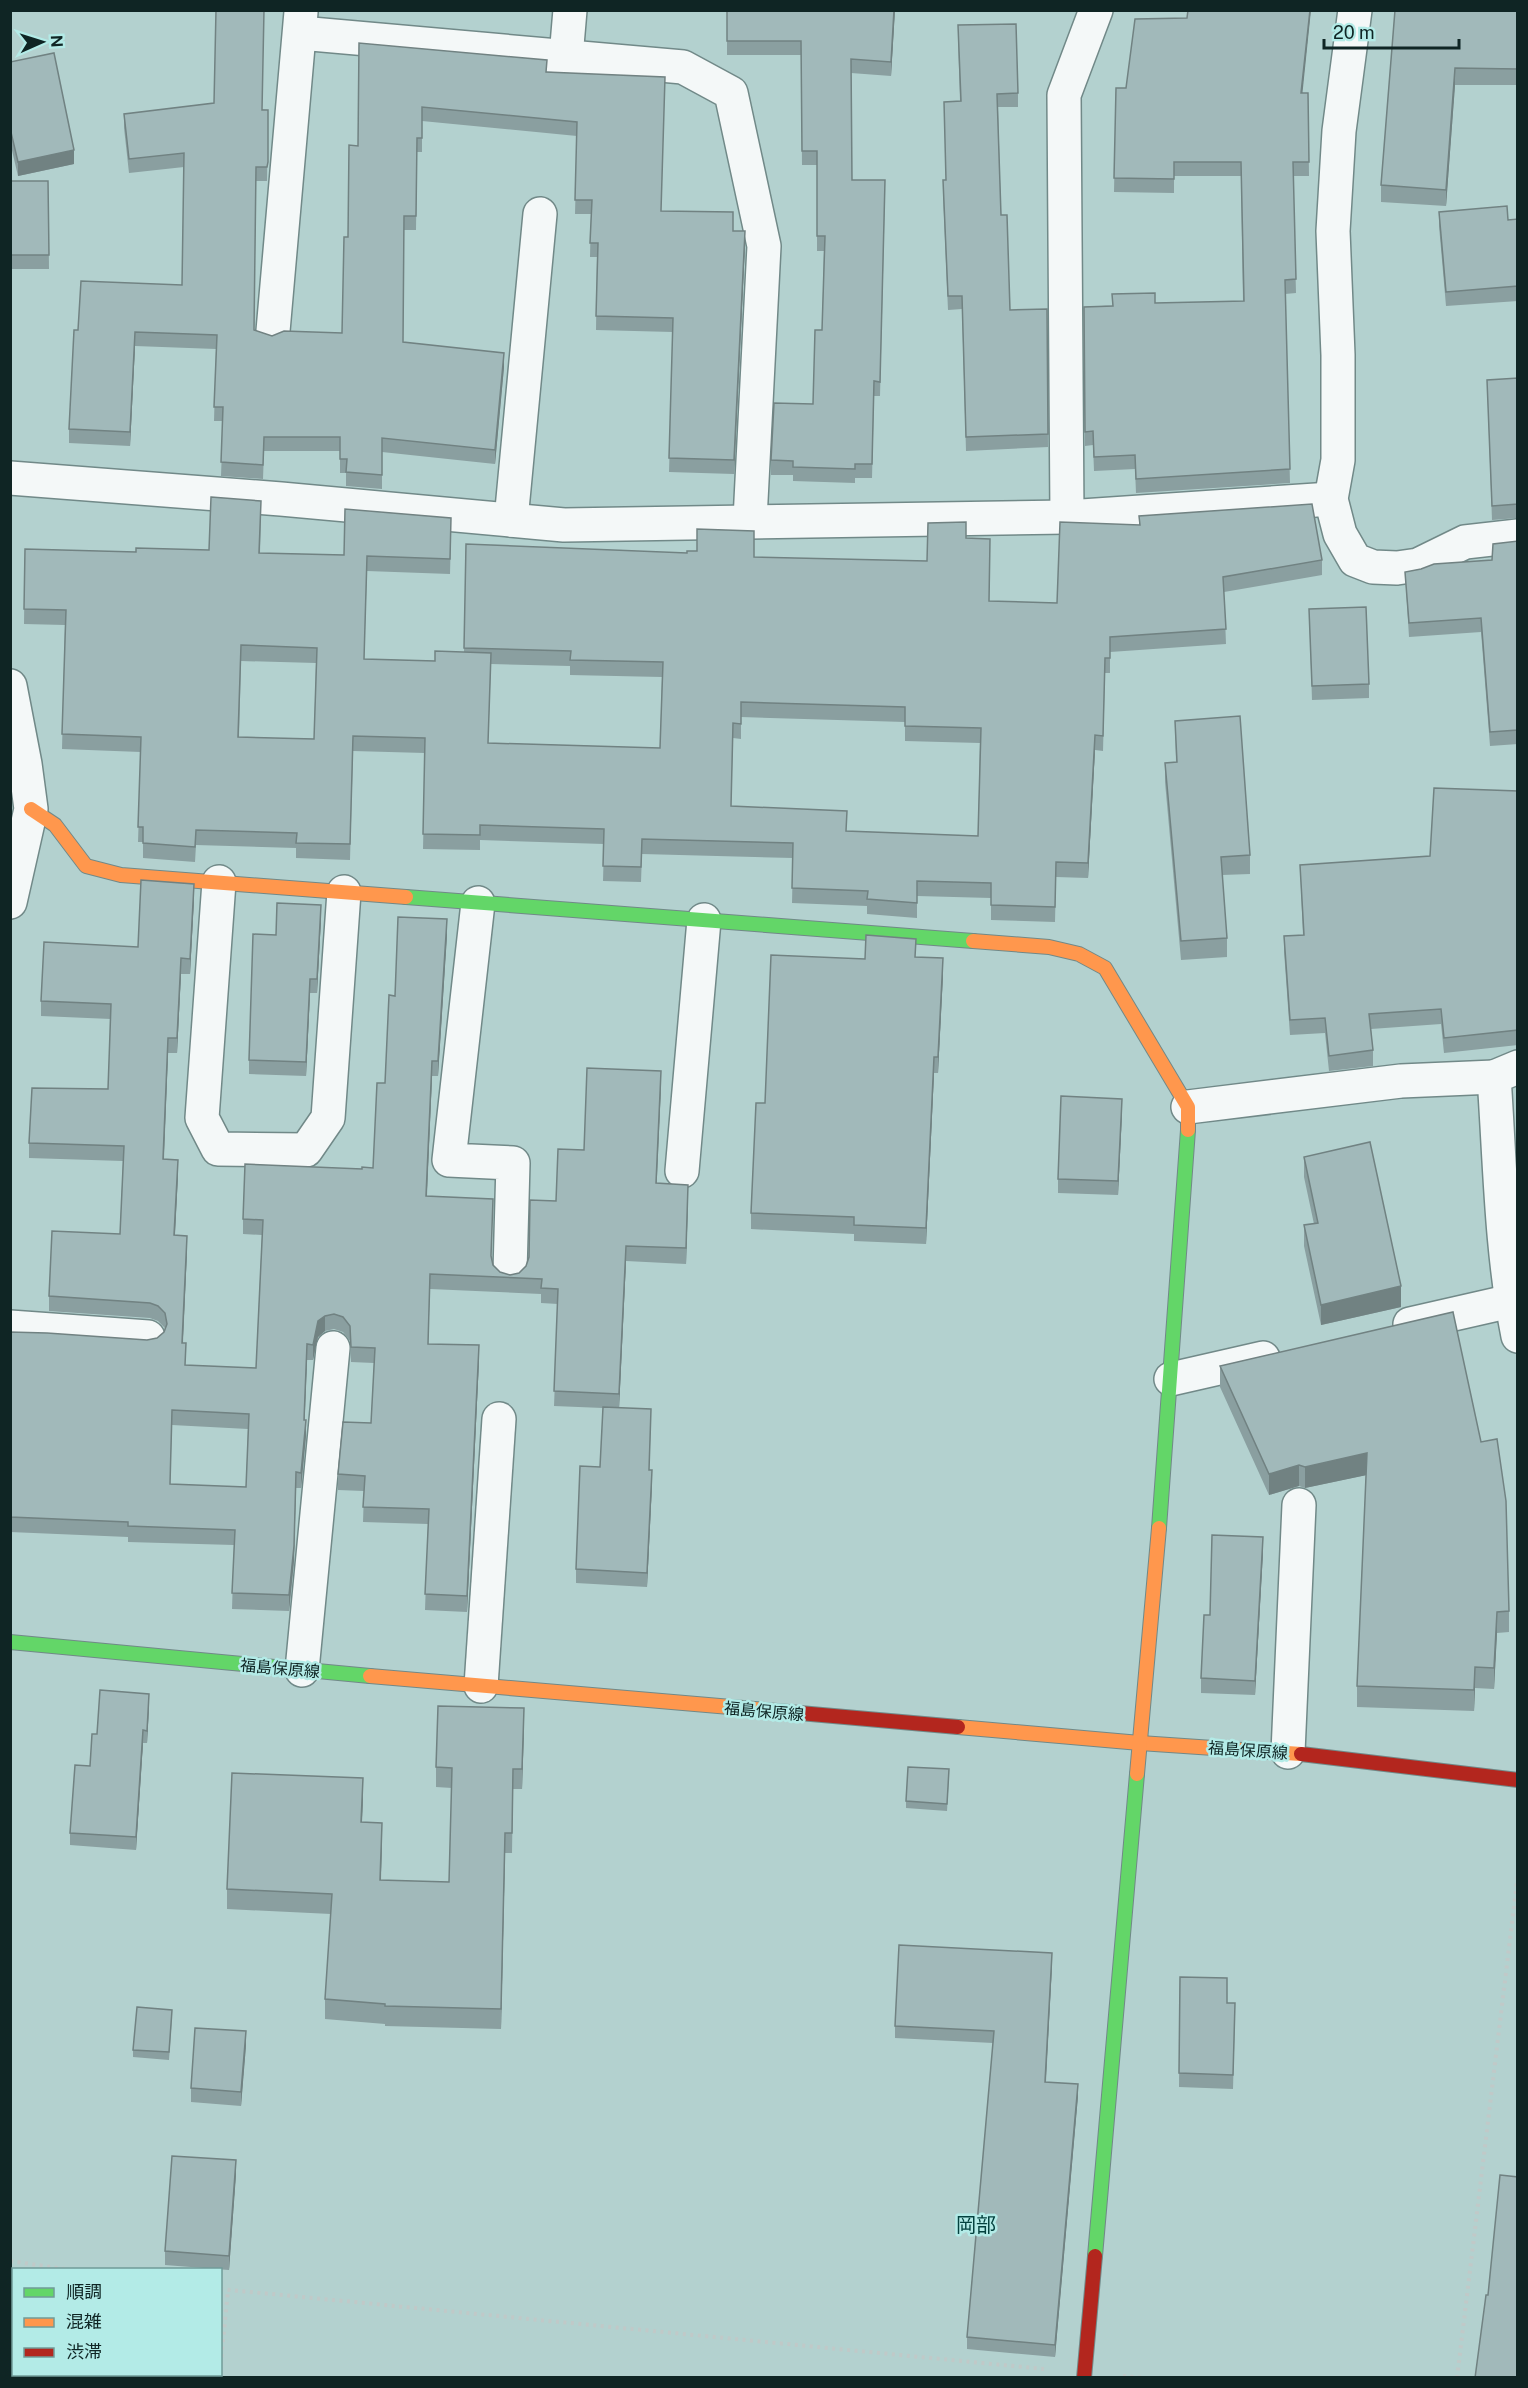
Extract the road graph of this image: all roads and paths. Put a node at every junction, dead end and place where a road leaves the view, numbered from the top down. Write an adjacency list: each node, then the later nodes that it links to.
1 (570, 10): 5 (street)
2 (1096, 10): 10 (street)
3 (1355, 10): 9 (street)
4 (301, 22): 5 (street); 7 (street)
5 (566, 57): 12 (street)
6 (540, 214): 11 (street)
7 (273, 331)
8 (10, 478): 11 (street)
9 (1331, 499): 10 (street); 13 (street)
10 (1067, 517): 12 (street)
11 (511, 520): 12 (street)
12 (750, 520)
13 (1518, 536)
14 (10, 686): 15 (street)
15 (18, 763): 16 (street)
16 (31, 809): 17 (street); 19 (street)
17 (219, 882): 18 (street); 18 (street)
18 (344, 892): 20 (street)
19 (10, 902)
20 (478, 903): 21 (street); 26 (street)
21 (704, 920): 23 (street); 24 (street)
22 (1506, 1072): 23 (street); 25 (street)
23 (1188, 1107): 34 (street)
24 (682, 1171)
25 (1512, 1263): 27 (street)
26 (510, 1272)
27 (1511, 1301): 29 (street); 30 (street)
28 (10, 1327): 31 (street)
29 (1386, 1330)
30 (1518, 1336)
31 (148, 1337)
32 (333, 1348): 38 (street)
33 (1295, 1351): 34 (street)
34 (1171, 1379): 40 (street)
35 (499, 1419): 39 (street)
36 (1299, 1505): 41 (street)
37 (10, 1642): 38 (street, 福島保原線)
38 (302, 1670): 39 (street, 福島保原線)
39 (481, 1686): 40 (street, 福島保原線)
40 (1140, 1743): 41 (street, 福島保原線); 49 (street)
41 (1288, 1752): 42 (street, 福島保原線)
42 (1518, 1780)
43 (1518, 1873): 50 (path)
44 (10, 2261): 45 (path)
45 (58, 2268)
46 (222, 2289): 47 (path)
47 (228, 2290): 48 (path); 49 (path)
48 (222, 2354)
49 (1084, 2375)
50 (1458, 2378)

